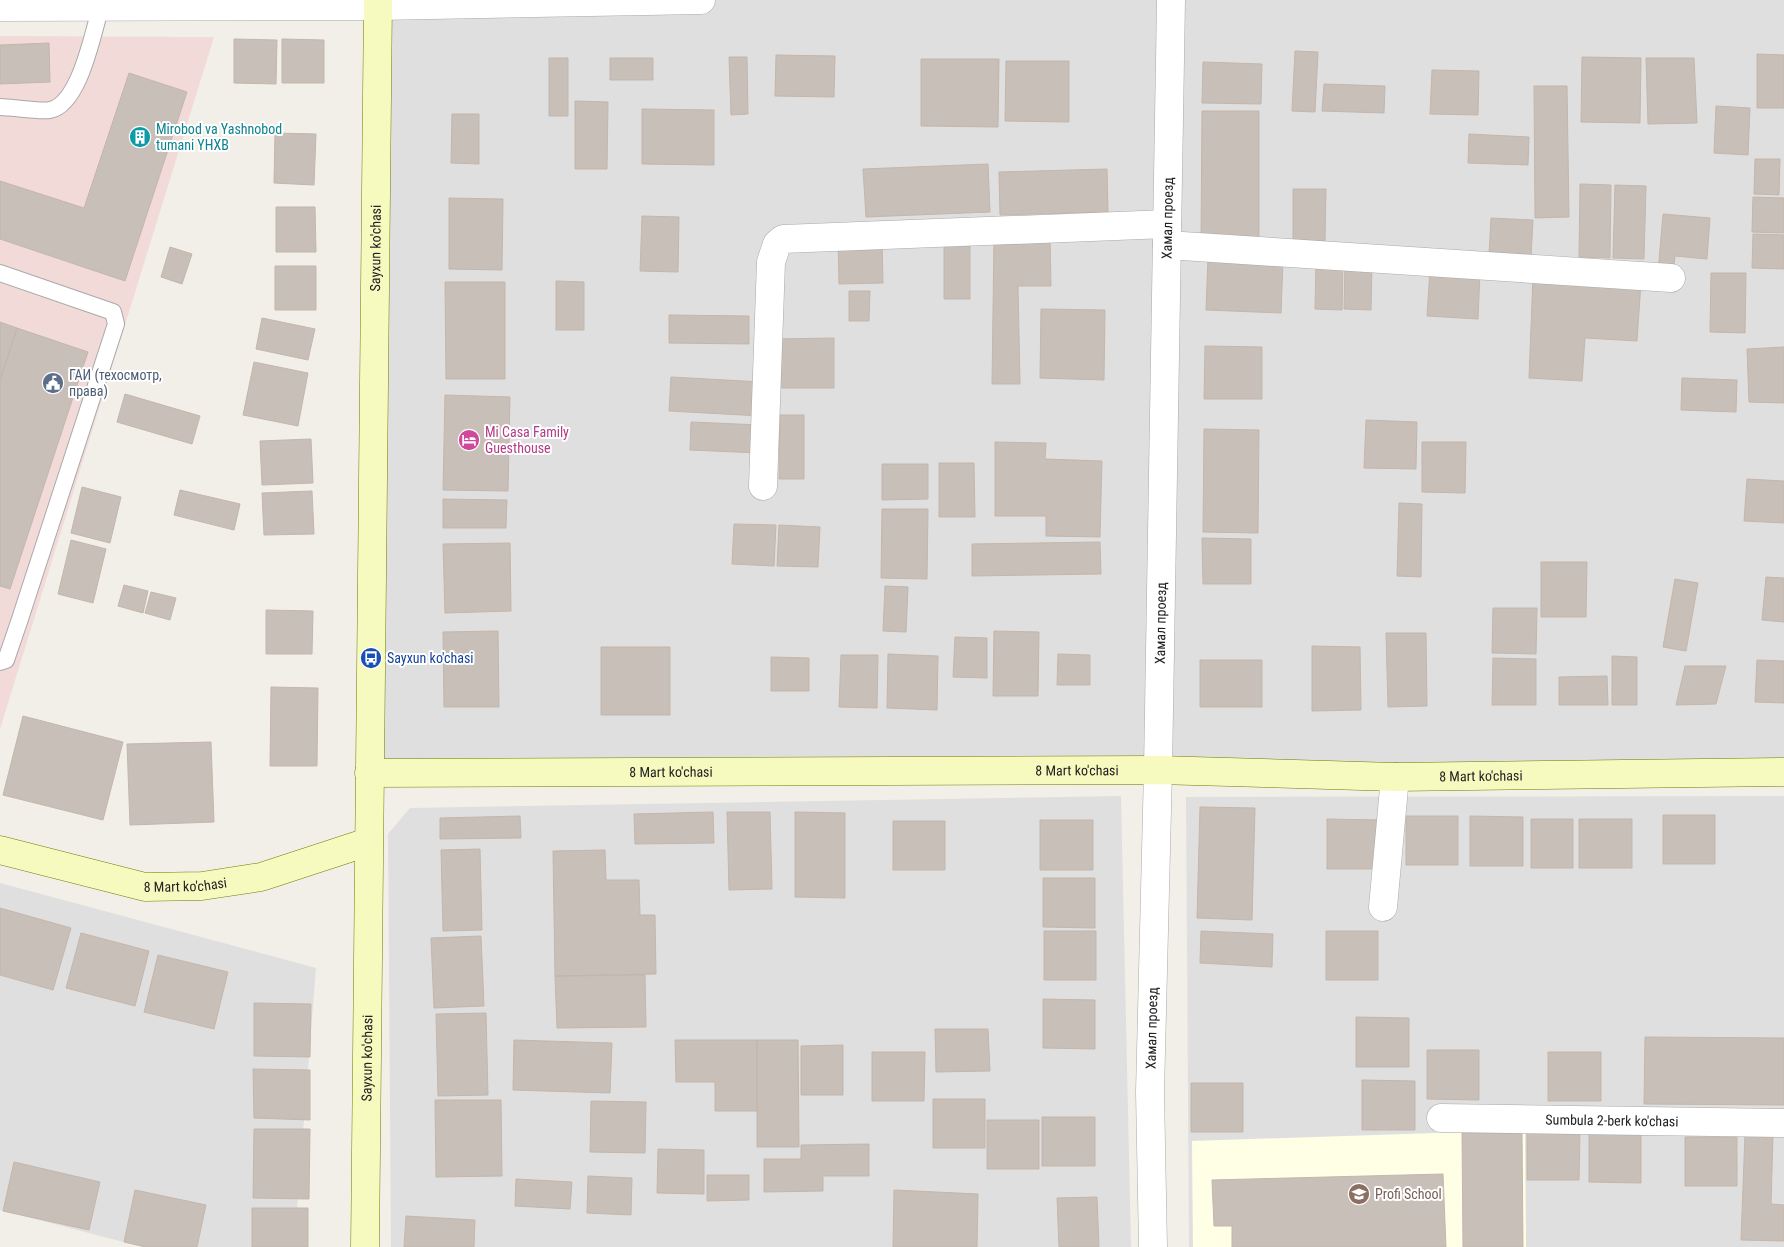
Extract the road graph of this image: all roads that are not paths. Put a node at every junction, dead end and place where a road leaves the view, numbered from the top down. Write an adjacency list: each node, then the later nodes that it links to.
1 (701, 0): 3 (street)
2 (1171, 0): 7 (street, Хамал проезд)
3 (378, 3): 4 (street); 14 (street, Sayxun ko'chasi)
4 (101, 6): 5 (street); 6 (lane)
5 (0, 7)
6 (0, 107)
7 (1167, 235): 9 (street); 10 (street); 12 (street, Хамал проезд)
8 (0, 273): 11 (lane)
9 (1671, 278)
10 (763, 486)
11 (0, 662)
12 (1158, 770): 14 (street, 8 Mart ko'chasi); 15 (street, 8 Mart ko'chasi); 22 (street, Хамал проезд)
13 (1784, 772): 15 (street, 8 Mart ko'chasi)
14 (369, 774): 16 (street, Sayxun ko'chasi)
15 (1395, 777): 18 (street)
16 (368, 842): 17 (street, 8 Mart ko'chasi); 21 (street, Sayxun ko'chasi)
17 (0, 850)
18 (1383, 907)
19 (1441, 1118): 20 (street, Sumbula 2-berk ko'chasi)
20 (1784, 1123)
21 (365, 1247)
22 (1153, 1247)

